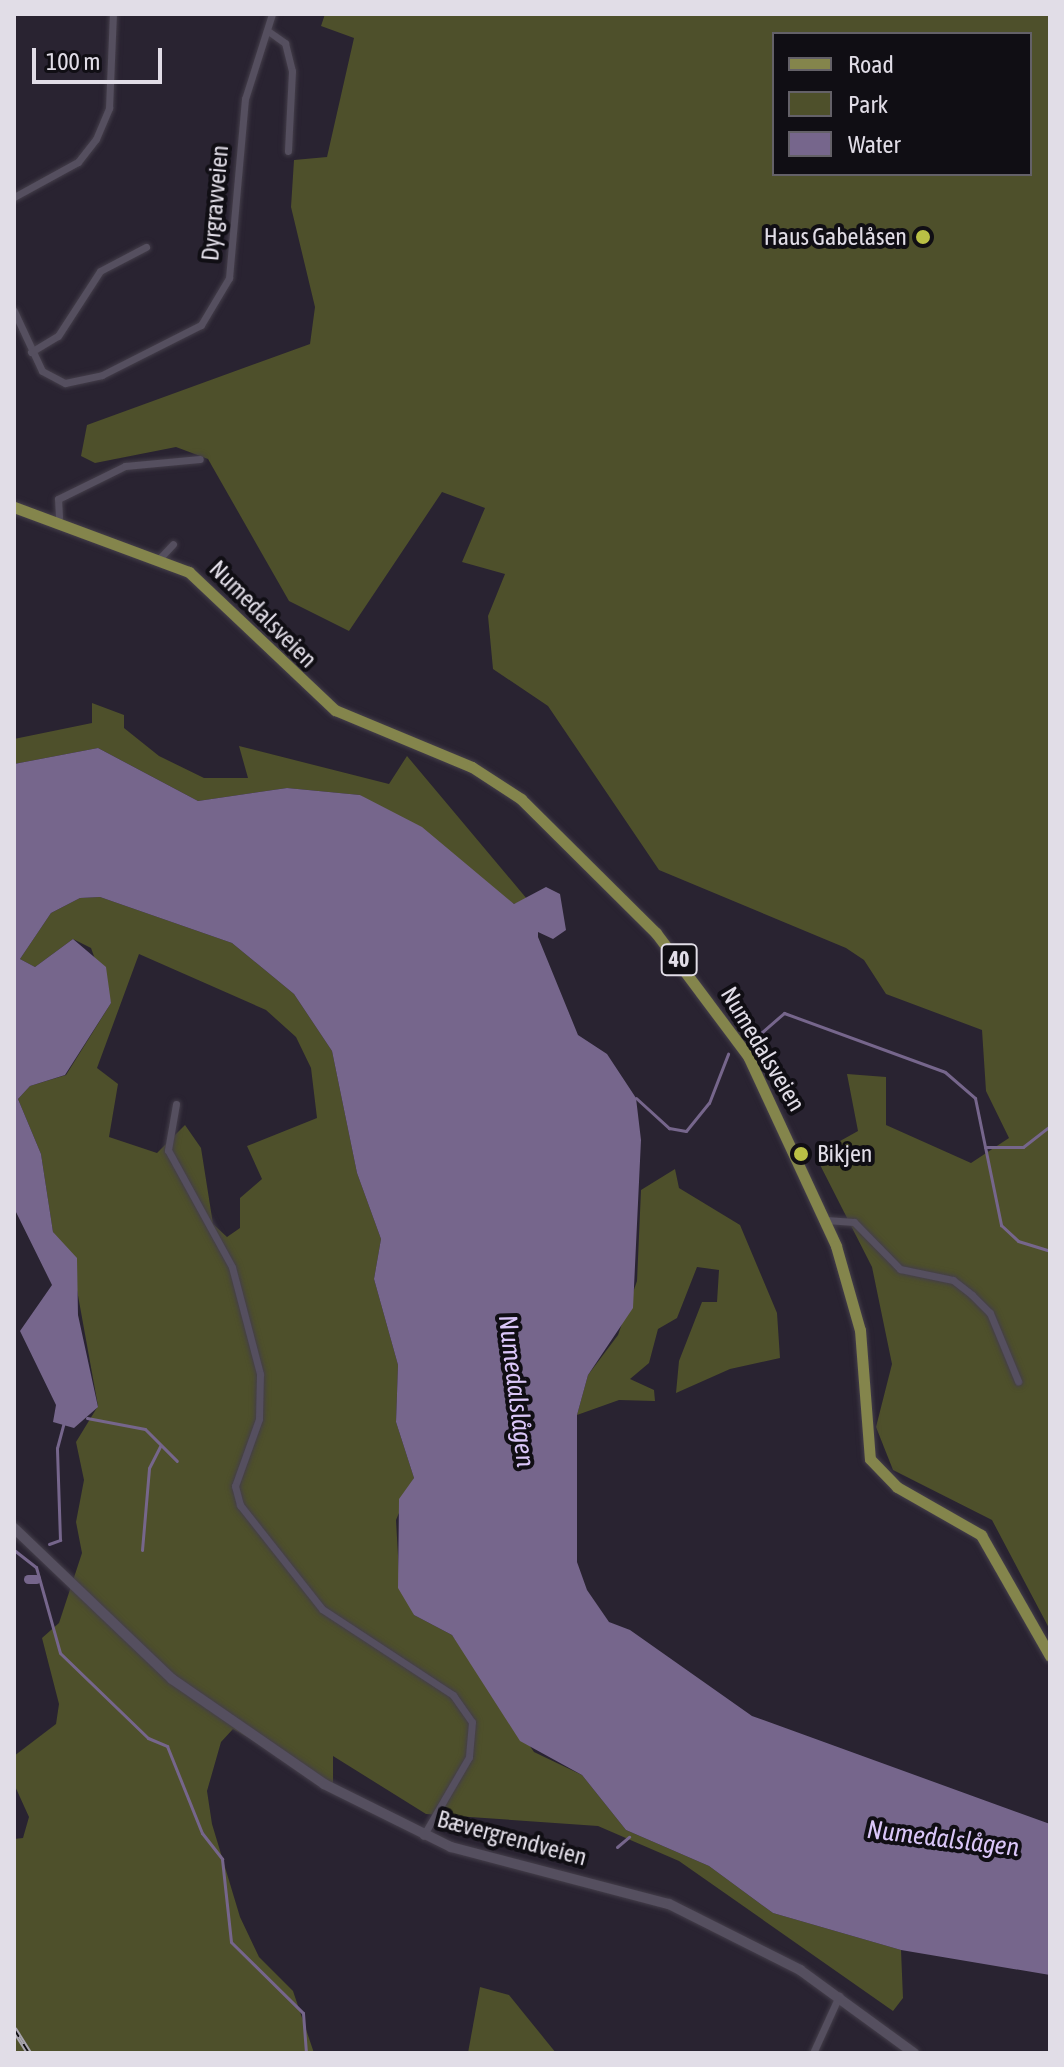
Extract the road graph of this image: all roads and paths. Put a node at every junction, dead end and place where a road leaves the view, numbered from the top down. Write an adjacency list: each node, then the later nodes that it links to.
1 (113, 14): 5 (street)
2 (272, 14): 3 (street, Dyrgravveien)
3 (268, 31): 4 (street); 8 (street, Dyrgravveien)
4 (288, 151)
5 (14, 197)
6 (146, 247): 8 (street)
7 (14, 311): 8 (street, Dyrgravveien)
8 (31, 352)
9 (200, 459): 11 (street)
10 (14, 507): 13 (main road, Numedalsveien / 40)
11 (59, 517)
12 (173, 544): 13 (street)
13 (160, 558): 15 (main road, Numedalsveien / 40)
14 (176, 1104): 19 (street)
15 (826, 1220): 16 (street); 18 (main road, Numedalsveien / 40)
16 (1018, 1381)
17 (14, 1528): 19 (main road, Bævergrendveien)
18 (1050, 1656)
19 (423, 1836): 20 (main road, Bævergrendveien)
20 (839, 1996): 21 (street); 22 (main road, Bævergrendveien)
21 (813, 2053)
22 (914, 2053)

